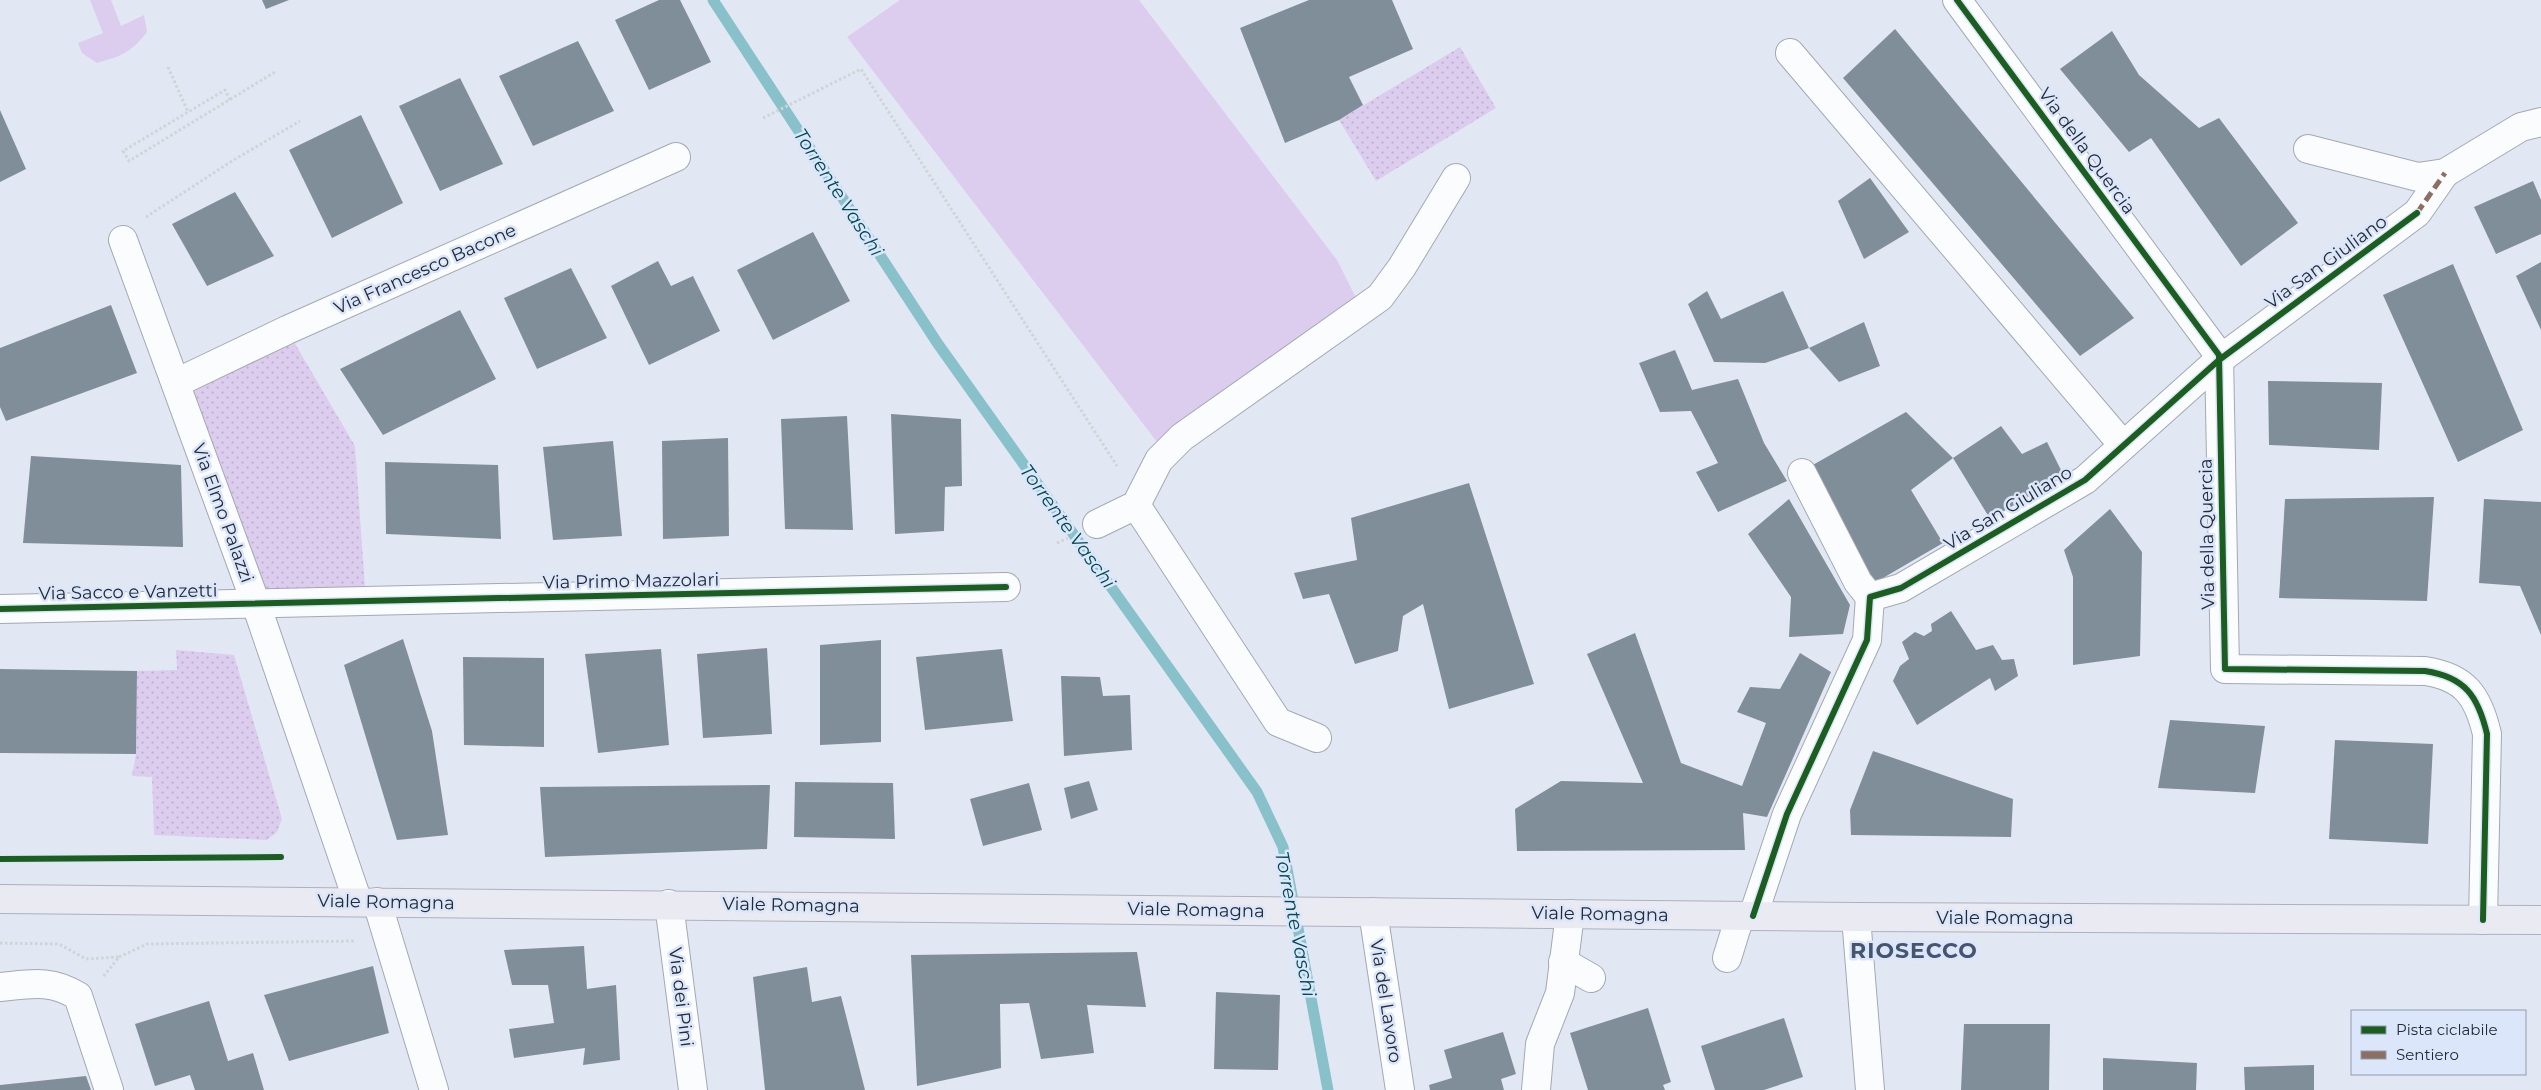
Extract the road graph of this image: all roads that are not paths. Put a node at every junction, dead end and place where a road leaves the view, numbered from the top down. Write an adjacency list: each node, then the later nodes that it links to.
1 (1957, 0): 9 (street, Via della Quercia)
2 (1790, 53): 11 (street)
3 (2541, 122): 6 (street)
4 (2308, 149): 6 (street)
5 (676, 157): 10 (street, Via Francesco Bacone)
6 (2445, 173): 9 (street, Via San Giuliano)
7 (1456, 178): 13 (street)
8 (123, 240): 10 (street, Via Elmo Palazzi)
9 (2219, 360): 11 (street, Via San Giuliano); 27 (street, Via della Quercia)
10 (176, 383): 17 (street, Via Elmo Palazzi)
11 (2123, 445): 16 (street, Via San Giuliano)
12 (1802, 473): 16 (street)
13 (1136, 504): 14 (street); 19 (street)
14 (1097, 524)
15 (1006, 587): 17 (street, Via Primo Mazzolari)
16 (1870, 597): 25 (street)
17 (256, 604): 18 (street, Via Sacco e Vanzetti); 21 (street, Via Elmo Palazzi)
18 (0, 609)
19 (1317, 738)
20 (0, 899): 21 (main road, Viale Romagna)
21 (368, 902): 22 (main road, Viale Romagna); 34 (street, Via Elmo Palazzi)
22 (669, 904): 23 (main road, Viale Romagna); 35 (street, Via dei Pini)
23 (1372, 912): 24 (main road, Viale Romagna); 36 (street, Via del Lavoro)
24 (1570, 914): 25 (main road, Viale Romagna); 30 (street)
25 (1747, 916): 26 (main road, Viale Romagna); 29 (street)
26 (1856, 917): 27 (main road, Viale Romagna); 38 (street)
27 (2482, 920): 28 (main road, Viale Romagna)
28 (2541, 920)
29 (1727, 958)
30 (1563, 962): 31 (street); 37 (street)
31 (1590, 978)
32 (0, 987): 33 (street)
33 (109, 1090)
34 (434, 1090)
35 (693, 1090)
36 (1400, 1090)
37 (1536, 1090)
38 (1870, 1090)

